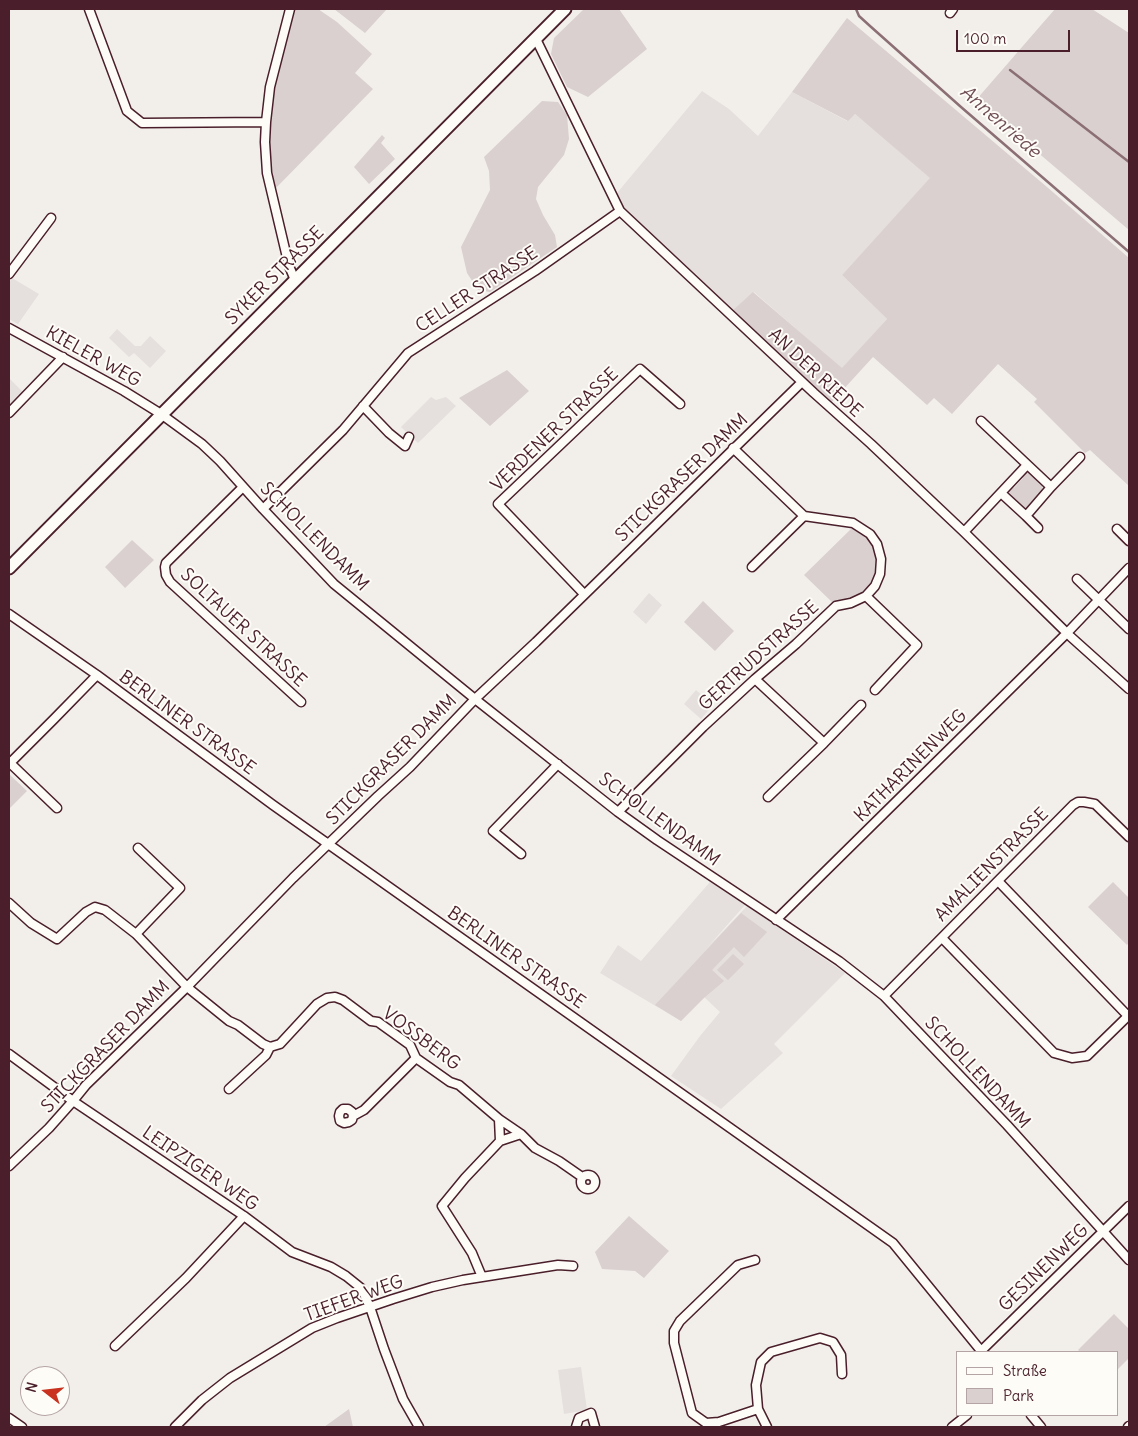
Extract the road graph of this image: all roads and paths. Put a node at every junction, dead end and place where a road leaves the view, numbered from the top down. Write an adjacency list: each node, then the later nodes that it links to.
1 (89, 9): 5 (street)
2 (290, 9): 5 (street)
3 (566, 9): 4 (main road, SYKER STRASSE)
4 (536, 39): 6 (street, AN DER RIEDE); 9 (main road, SYKER STRASSE)
5 (266, 122): 9 (street)
6 (620, 211): 12 (street, AN DER RIEDE); 14 (street, CELLER STRASSE)
7 (51, 218): 8 (street)
8 (9, 274)
9 (295, 280): 16 (main road, SYKER STRASSE)
10 (9, 328): 11 (street, KIELER WEG)
11 (63, 357): 15 (street); 16 (street, KIELER WEG)
12 (802, 382): 19 (street, STICKGRASER DAMM); 30 (street, AN DER RIEDE)
13 (680, 404): 36 (street, VERDENER STRASSE)
14 (363, 406): 18 (street); 25 (street, CELLER STRASSE)
15 (9, 413)
16 (161, 414): 22 (street, SCHOLLENDAMM); 33 (main road, SYKER STRASSE)
17 (981, 421): 21 (street)
18 (410, 437)
19 (733, 448): 26 (street); 36 (street, STICKGRASER DAMM)
20 (1080, 457): 23 (street)
21 (1027, 465): 23 (street); 24 (street)
22 (244, 487): 25 (street, SCHOLLENDAMM); 47 (street, SOLTAUER STRASSE)
23 (1051, 487): 27 (street)
24 (1001, 493): 27 (street); 30 (street)
25 (264, 509): 46 (street, SCHOLLENDAMM)
26 (804, 516): 32 (street); 37 (street)
27 (1026, 516): 28 (street)
28 (1038, 528)
29 (1116, 529): 31 (street)
30 (964, 532): 41 (street, AN DER RIEDE)
31 (1129, 541)
32 (752, 567)
33 (9, 568)
34 (1129, 568): 38 (street, KATHARINENWEG)
35 (1077, 579): 38 (street)
36 (584, 594): 46 (street, STICKGRASER DAMM)
37 (866, 596): 43 (street, GERTRUDSTRASSE); 45 (street)
38 (1099, 600): 40 (street); 41 (street, KATHARINENWEG)
39 (9, 614): 42 (street, BERLINER STRASSE)
40 (1129, 629)
41 (1067, 633): 44 (street, AN DER RIEDE); 61 (street, KATHARINENWEG)
42 (97, 676): 50 (street); 56 (street, BERLINER STRASSE)
43 (755, 678): 49 (street); 54 (street, GERTRUDSTRASSE)
44 (1129, 689)
45 (875, 690)
46 (475, 699): 51 (street, SCHOLLENDAMM); 56 (street, STICKGRASER DAMM)
47 (301, 702)
48 (861, 705): 49 (street)
49 (824, 743): 52 (street)
50 (9, 763): 53 (street)
51 (558, 764): 54 (street, SCHOLLENDAMM); 58 (street)
52 (768, 797)
53 (57, 808)
54 (618, 812): 61 (street, SCHOLLENDAMM)
55 (1129, 837): 59 (street, AMALIENSTRASSE)
56 (328, 844): 64 (street, STICKGRASER DAMM); 87 (street, BERLINER STRASSE)
57 (138, 848): 62 (street)
58 (521, 854)
59 (998, 882): 63 (street, AMALIENSTRASSE); 66 (street)
60 (9, 903): 62 (street)
61 (776, 920): 65 (street, SCHOLLENDAMM)
62 (136, 934): 64 (street)
63 (942, 938): 65 (street, AMALIENSTRASSE); 66 (street)
64 (187, 986): 67 (street); 71 (street, STICKGRASER DAMM)
65 (884, 996): 80 (street, SCHOLLENDAMM)
66 (1129, 1015)
67 (270, 1047): 69 (street, VOSSBERG); 70 (street)
68 (9, 1054): 71 (street, LEIPZIGER WEG)
69 (416, 1058): 72 (street); 73 (street, VOSSBERG)
70 (229, 1089)
71 (73, 1101): 76 (street, STICKGRASER DAMM); 79 (street, LEIPZIGER WEG)
72 (353, 1116)
73 (499, 1119): 74 (street, VOSSBERG); 75 (street)
74 (521, 1134): 75 (street); 77 (street, VOSSBERG)
75 (500, 1141): 84 (street)
76 (9, 1166)
77 (582, 1177)
78 (1129, 1206): 80 (street, GESINENWEG)
79 (244, 1216): 85 (street, LEIPZIGER WEG); 86 (street)
80 (1104, 1231): 82 (street, SCHOLLENDAMM); 88 (street, GESINENWEG)
81 (755, 1260): 90 (street)
82 (1129, 1260)
83 (573, 1266): 84 (street, TIEFER WEG)
84 (482, 1276): 85 (street, TIEFER WEG)
85 (370, 1307): 95 (street, TIEFER WEG); 96 (street, LEIPZIGER WEG)
86 (115, 1346)
87 (980, 1351)
88 (982, 1351)
89 (842, 1374): 90 (street)
90 (758, 1409): 99 (street)
91 (966, 1416): 100 (street)
92 (1032, 1416): 101 (street)
93 (9, 1418): 94 (street)
94 (22, 1427)
95 (175, 1427)
96 (419, 1427)
97 (576, 1427): 98 (street)
98 (595, 1427)
99 (767, 1427)
100 (952, 1427)
101 (1041, 1427)

